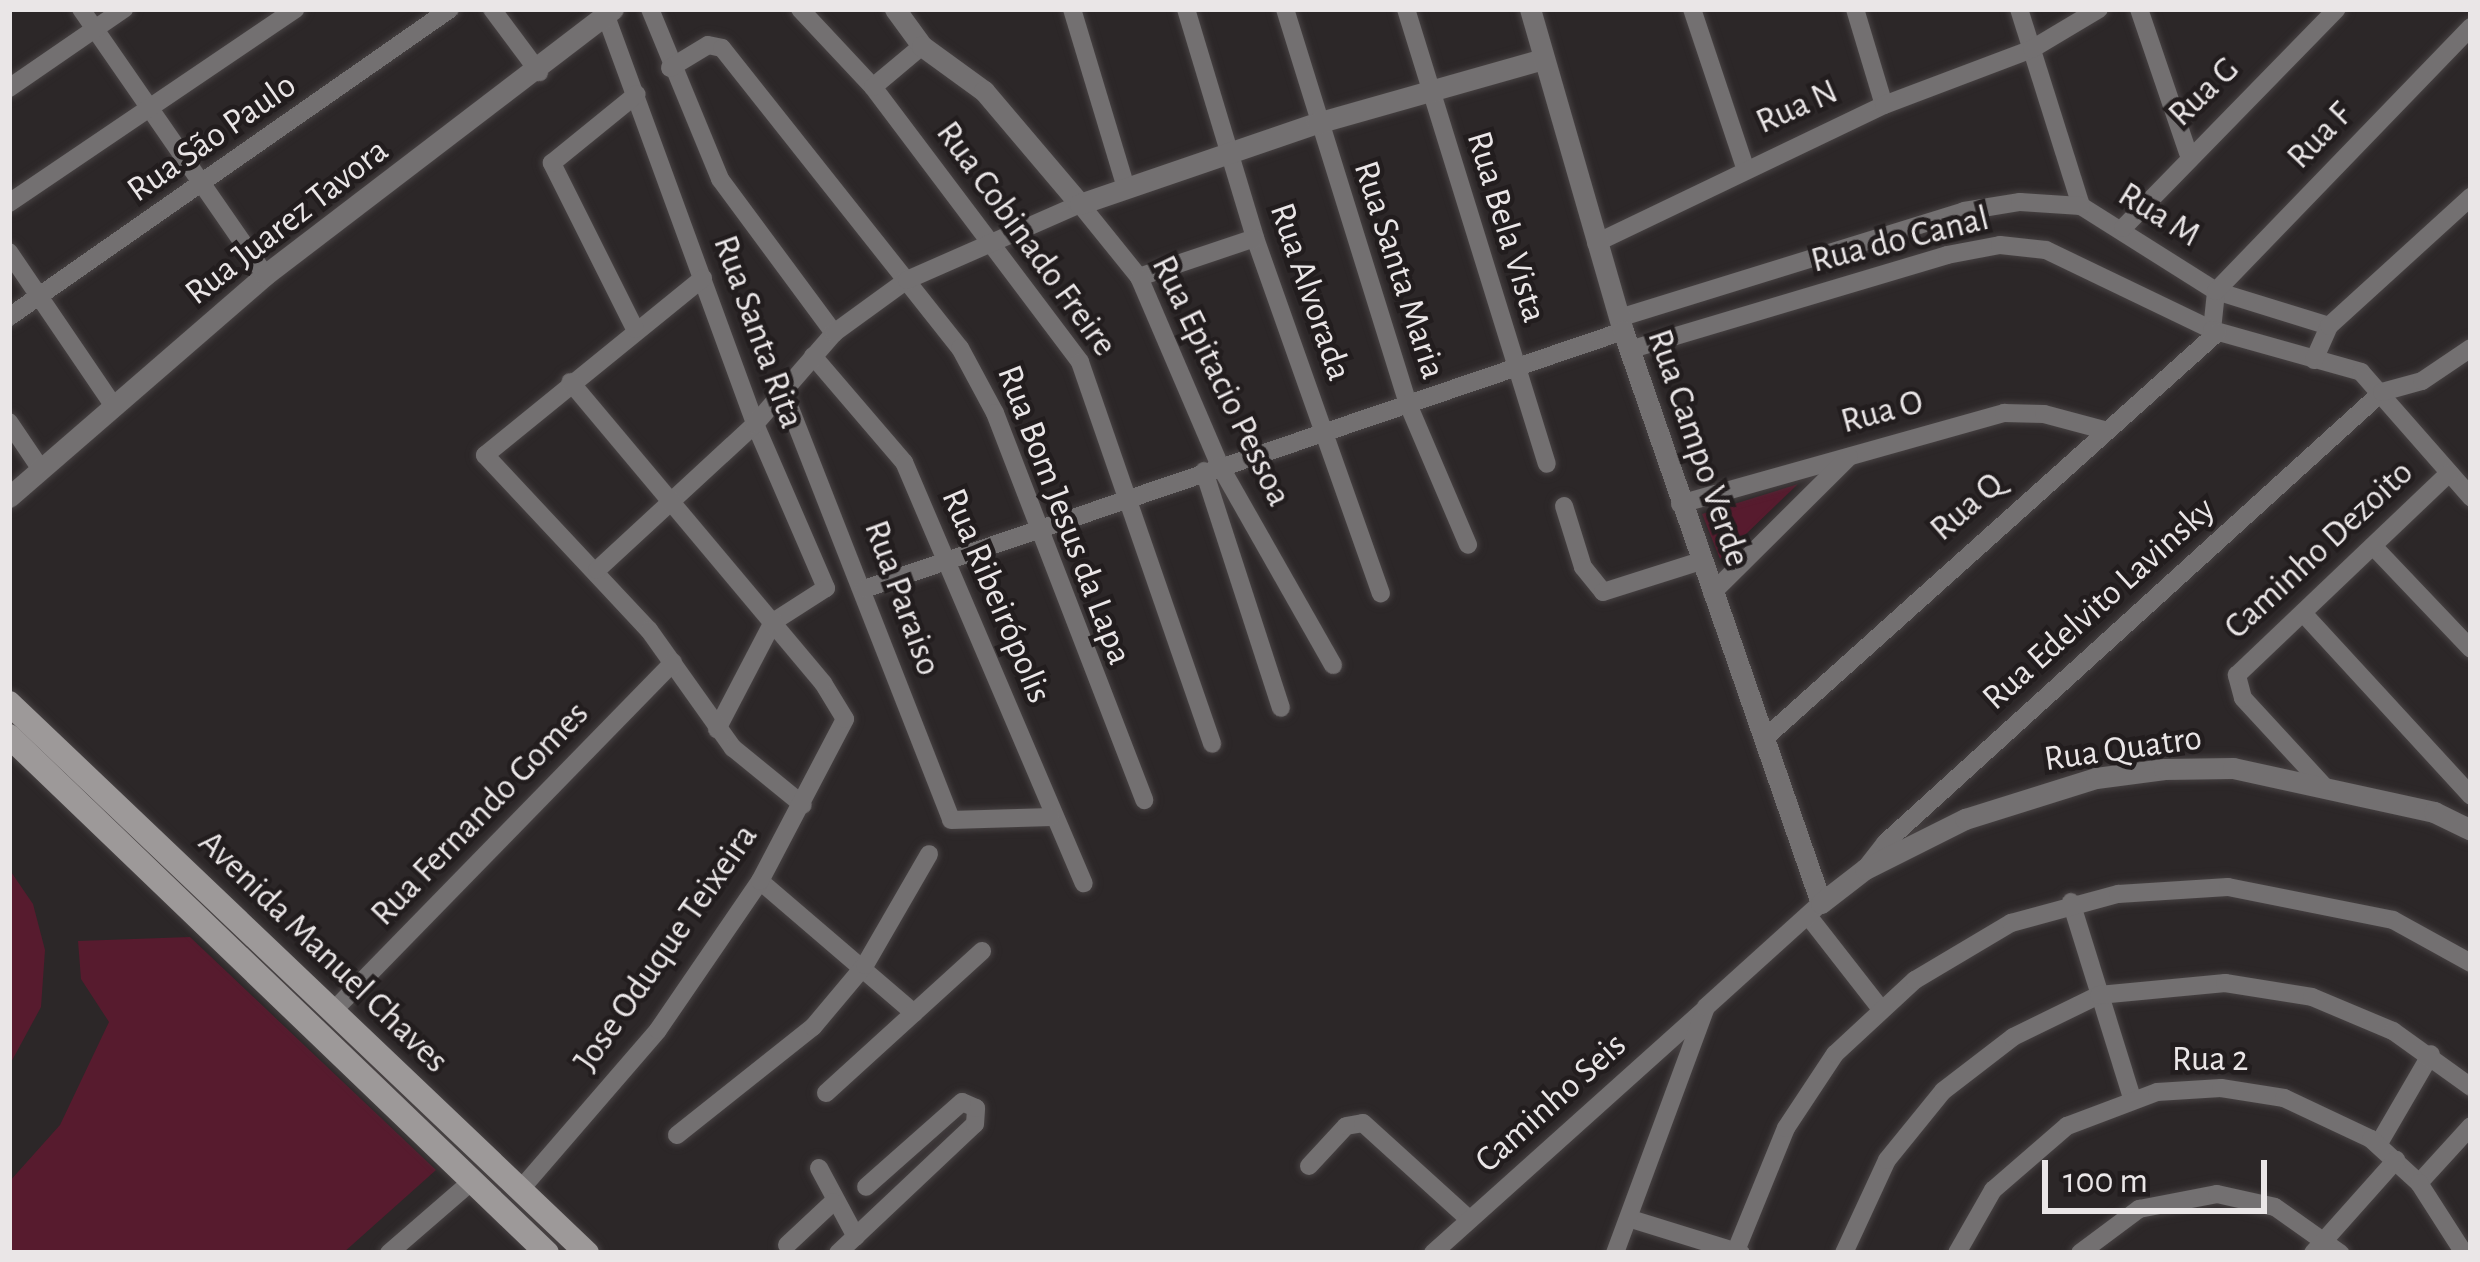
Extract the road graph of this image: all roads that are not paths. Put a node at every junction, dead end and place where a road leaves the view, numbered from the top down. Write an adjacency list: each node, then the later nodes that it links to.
1 (80, 9): 22 (street)
2 (124, 9): 22 (street)
3 (296, 9): 33 (street)
4 (449, 9): 38 (street, Rua São Paulo)
5 (492, 9): 27 (street)
6 (650, 9): 26 (street)
7 (800, 9): 28 (street, Rua Cobinado Freire)
8 (895, 9): 23 (street, Rua Epitacio Pessoa)
9 (1072, 9): 39 (street)
10 (1186, 9): 35 (street, Rua Alvorada)
11 (1285, 9): 34 (street, Rua Santa Maria)
12 (1406, 9): 30 (street, Rua Bela Vista)
13 (1530, 9): 25 (street, Rua Campo Verde)
14 (1692, 9): 37 (street)
15 (1855, 9): 32 (street)
16 (2019, 9): 24 (street, Rua M)
17 (2099, 9): 24 (street, Rua N)
18 (2139, 9): 36 (street)
19 (2337, 9): 36 (street, Rua G)
20 (611, 12): 27 (street, Rua Juarez Tavora); 31 (street, Rua Santa Rita)
21 (2471, 27): 53 (street, Rua F)
22 (96, 30): 29 (street); 33 (street)
23 (922, 46): 28 (street); 42 (street, Rua Epitacio Pessoa)
24 (2032, 50): 32 (street, Rua N); 43 (street, Rua M)
25 (1543, 59): 30 (street); 47 (street, Rua Campo Verde)
26 (670, 68): 52 (street, Rua Bom Jesus da Lapa); 59 (street)
27 (538, 72): 49 (street, Rua Juarez Tavora)
28 (873, 87): 45 (street, Rua Cobinado Freire)
29 (9, 88)
30 (1429, 91): 34 (street); 64 (street, Rua Bela Vista)
31 (637, 94): 51 (street, Rua Santa Rita); 57 (street)
32 (1884, 105): 37 (street, Rua N)
33 (152, 112): 38 (street); 41 (street)
34 (1317, 123): 35 (street); 67 (street, Rua Santa Maria)
35 (1229, 153): 39 (street); 46 (street, Rua Alvorada)
36 (2188, 153): 44 (street, Rua G)
37 (1745, 167): 47 (street, Rua N)
38 (202, 188): 49 (street); 54 (street, Rua São Paulo)
39 (1126, 188): 42 (street)
40 (2471, 197): 56 (street)
41 (9, 203)
42 (1080, 204): 45 (street); 50 (street, Rua Epitacio Pessoa)
43 (2080, 206): 44 (street, Rua M); 60 (street, Rua do Canal)
44 (2123, 228): 53 (street, Rua M)
45 (989, 238): 52 (street); 78 (street, Rua Cobinado Freire)
46 (1256, 238): 50 (street); 72 (street, Rua Alvorada)
47 (1596, 243): 60 (street, Rua Campo Verde)
48 (9, 252): 54 (street)
49 (265, 274): 68 (street, Rua Juarez Tavora)
50 (1139, 277): 76 (street, Rua Epitacio Pessoa)
51 (703, 278): 57 (street); 69 (street, Rua Santa Rita)
52 (907, 280): 59 (street); 84 (street, Rua Bom Jesus da Lapa)
53 (2216, 291): 56 (street, Rua M); 58 (street)
54 (39, 296): 55 (street, Rua São Paulo); 68 (street)
55 (9, 317)
56 (2329, 326): 63 (street)
57 (635, 329): 65 (street)
58 (2215, 331): 60 (street, Rua do Canal); 63 (street, Rua do Canal); 71 (street, Rua Q)
59 (835, 333): 62 (street)
60 (1623, 333): 64 (street); 82 (street, Rua Campo Verde)
61 (2471, 348): 66 (street)
62 (814, 356): 69 (street); 87 (street, Rua Ribeirópolis)
63 (2314, 360): 66 (street, Rua do Canal)
64 (1515, 364): 67 (street); 74 (street, Rua Bela Vista)
65 (570, 382): 81 (street); 89 (street)
66 (2382, 392): 77 (street); 111 (street, Rua Edelvito Lavinsky)
67 (1408, 404): 72 (street); 85 (street, Rua Santa Maria)
68 (113, 405): 75 (street, Rua Juarez Tavora)
69 (771, 407): 81 (street); 90 (street, Rua Paraiso); 94 (street, Rua Santa Rita)
70 (9, 422): 75 (street)
71 (2104, 430): 73 (street, Rua O); 102 (street, Rua Q)
72 (1323, 431): 76 (street); 91 (street, Rua Alvorada)
73 (1852, 454): 82 (street, Rua O); 92 (street)
74 (1547, 464)
75 (40, 468): 79 (street, Rua Juarez Tavora)
76 (1212, 469): 78 (street); 97 (street, Rua Epitacio Pessoa); 99 (street)
77 (2449, 473): 80 (street); 86 (street, Caminho Dezoito)
78 (1131, 496): 84 (street); 103 (street, Rua Cobinado Freire)
79 (9, 497)
80 (2471, 497)
81 (671, 503): 89 (street); 94 (street)
82 (1680, 504): 88 (street, Rua Campo Verde)
83 (1564, 506): 88 (street)
84 (1040, 525): 87 (street); 106 (street, Rua Bom Jesus da Lapa)
85 (1468, 544)
86 (2373, 546): 93 (street, Caminho Dezoito); 95 (street)
87 (947, 557): 90 (street); 108 (street, Rua Ribeirópolis)
88 (1701, 561): 92 (street, Rua Campo Verde)
89 (596, 570): 96 (street)
90 (864, 590): 108 (street, Rua Paraiso)
91 (1382, 593)
92 (1712, 593): 102 (street, Rua Campo Verde)
93 (2302, 613): 104 (street, Caminho Dezoito); 105 (street)
94 (773, 622): 100 (street); 107 (street, Jose Oduque Teixeira)
95 (2471, 649)
96 (674, 662): 100 (street); 122 (street, Rua Fernando Gomes)
97 (1333, 665)
98 (9, 703): 122 (main road, Avenida Manuel Chaves)
99 (1281, 708)
100 (717, 729): 107 (street)
101 (9, 736): 134 (main road, Avenida Manuel Chaves)
102 (1765, 738): 115 (street, Rua Campo Verde)
103 (1212, 744)
104 (2325, 787): 109 (street, Rua Quatro); 111 (street, Rua Quatro)
105 (2471, 796)
106 (1144, 800)
107 (802, 805): 112 (street, Jose Oduque Teixeira)
108 (1051, 817): 113 (street, Rua Ribeirópolis)
109 (2471, 830)
110 (929, 854): 118 (street)
111 (1865, 869): 115 (street, Rua Quatro)
112 (760, 880): 118 (street); 137 (street, Jose Oduque Teixeira)
113 (1084, 883)
114 (2071, 902): 117 (street); 119 (street); 121 (street)
115 (1815, 910): 120 (street, Caminho Seis); 121 (street)
116 (982, 951): 123 (street)
117 (2471, 963)
118 (865, 965): 123 (street); 129 (street)
119 (2099, 995): 124 (street); 127 (street); 151 (street)
120 (1706, 1007): 139 (street, Caminho Seis); 140 (street, Caminho Seis)
121 (1881, 1009): 145 (street)
122 (333, 1011): 137 (main road, Avenida Manuel Chaves)
123 (914, 1013): 126 (street)
124 (2431, 1054): 125 (street); 130 (street)
125 (2471, 1086)
126 (826, 1093)
127 (2132, 1099): 130 (street, Rua 2); 152 (street, Rua 2)
128 (2471, 1126): 135 (street)
129 (677, 1135)
130 (2378, 1145): 131 (street, Rua 2)
131 (2396, 1160): 135 (street, Rua 2); 143 (street)
132 (1309, 1166): 140 (street)
133 (819, 1168): 138 (street)
134 (471, 1182): 146 (street); 147 (main road, Avenida Manuel Chaves)
135 (2419, 1183): 154 (street, Rua 2)
136 (866, 1187): 141 (street)
137 (520, 1190): 148 (main road, Avenida Manuel Chaves)
138 (833, 1202): 141 (street); 142 (street)
139 (1631, 1219): 145 (street); 150 (street, Caminho Seis)
140 (1469, 1220): 144 (street, Caminho Seis)
141 (856, 1238): 149 (street)
142 (787, 1245)
143 (2326, 1248): 153 (street)
144 (1440, 1251)
145 (1737, 1252)
146 (389, 1253)
147 (547, 1253)
148 (587, 1253)
149 (838, 1253)
150 (1615, 1253)
151 (1844, 1253)
152 (1957, 1253)
153 (2080, 1253)
154 (2464, 1253)

